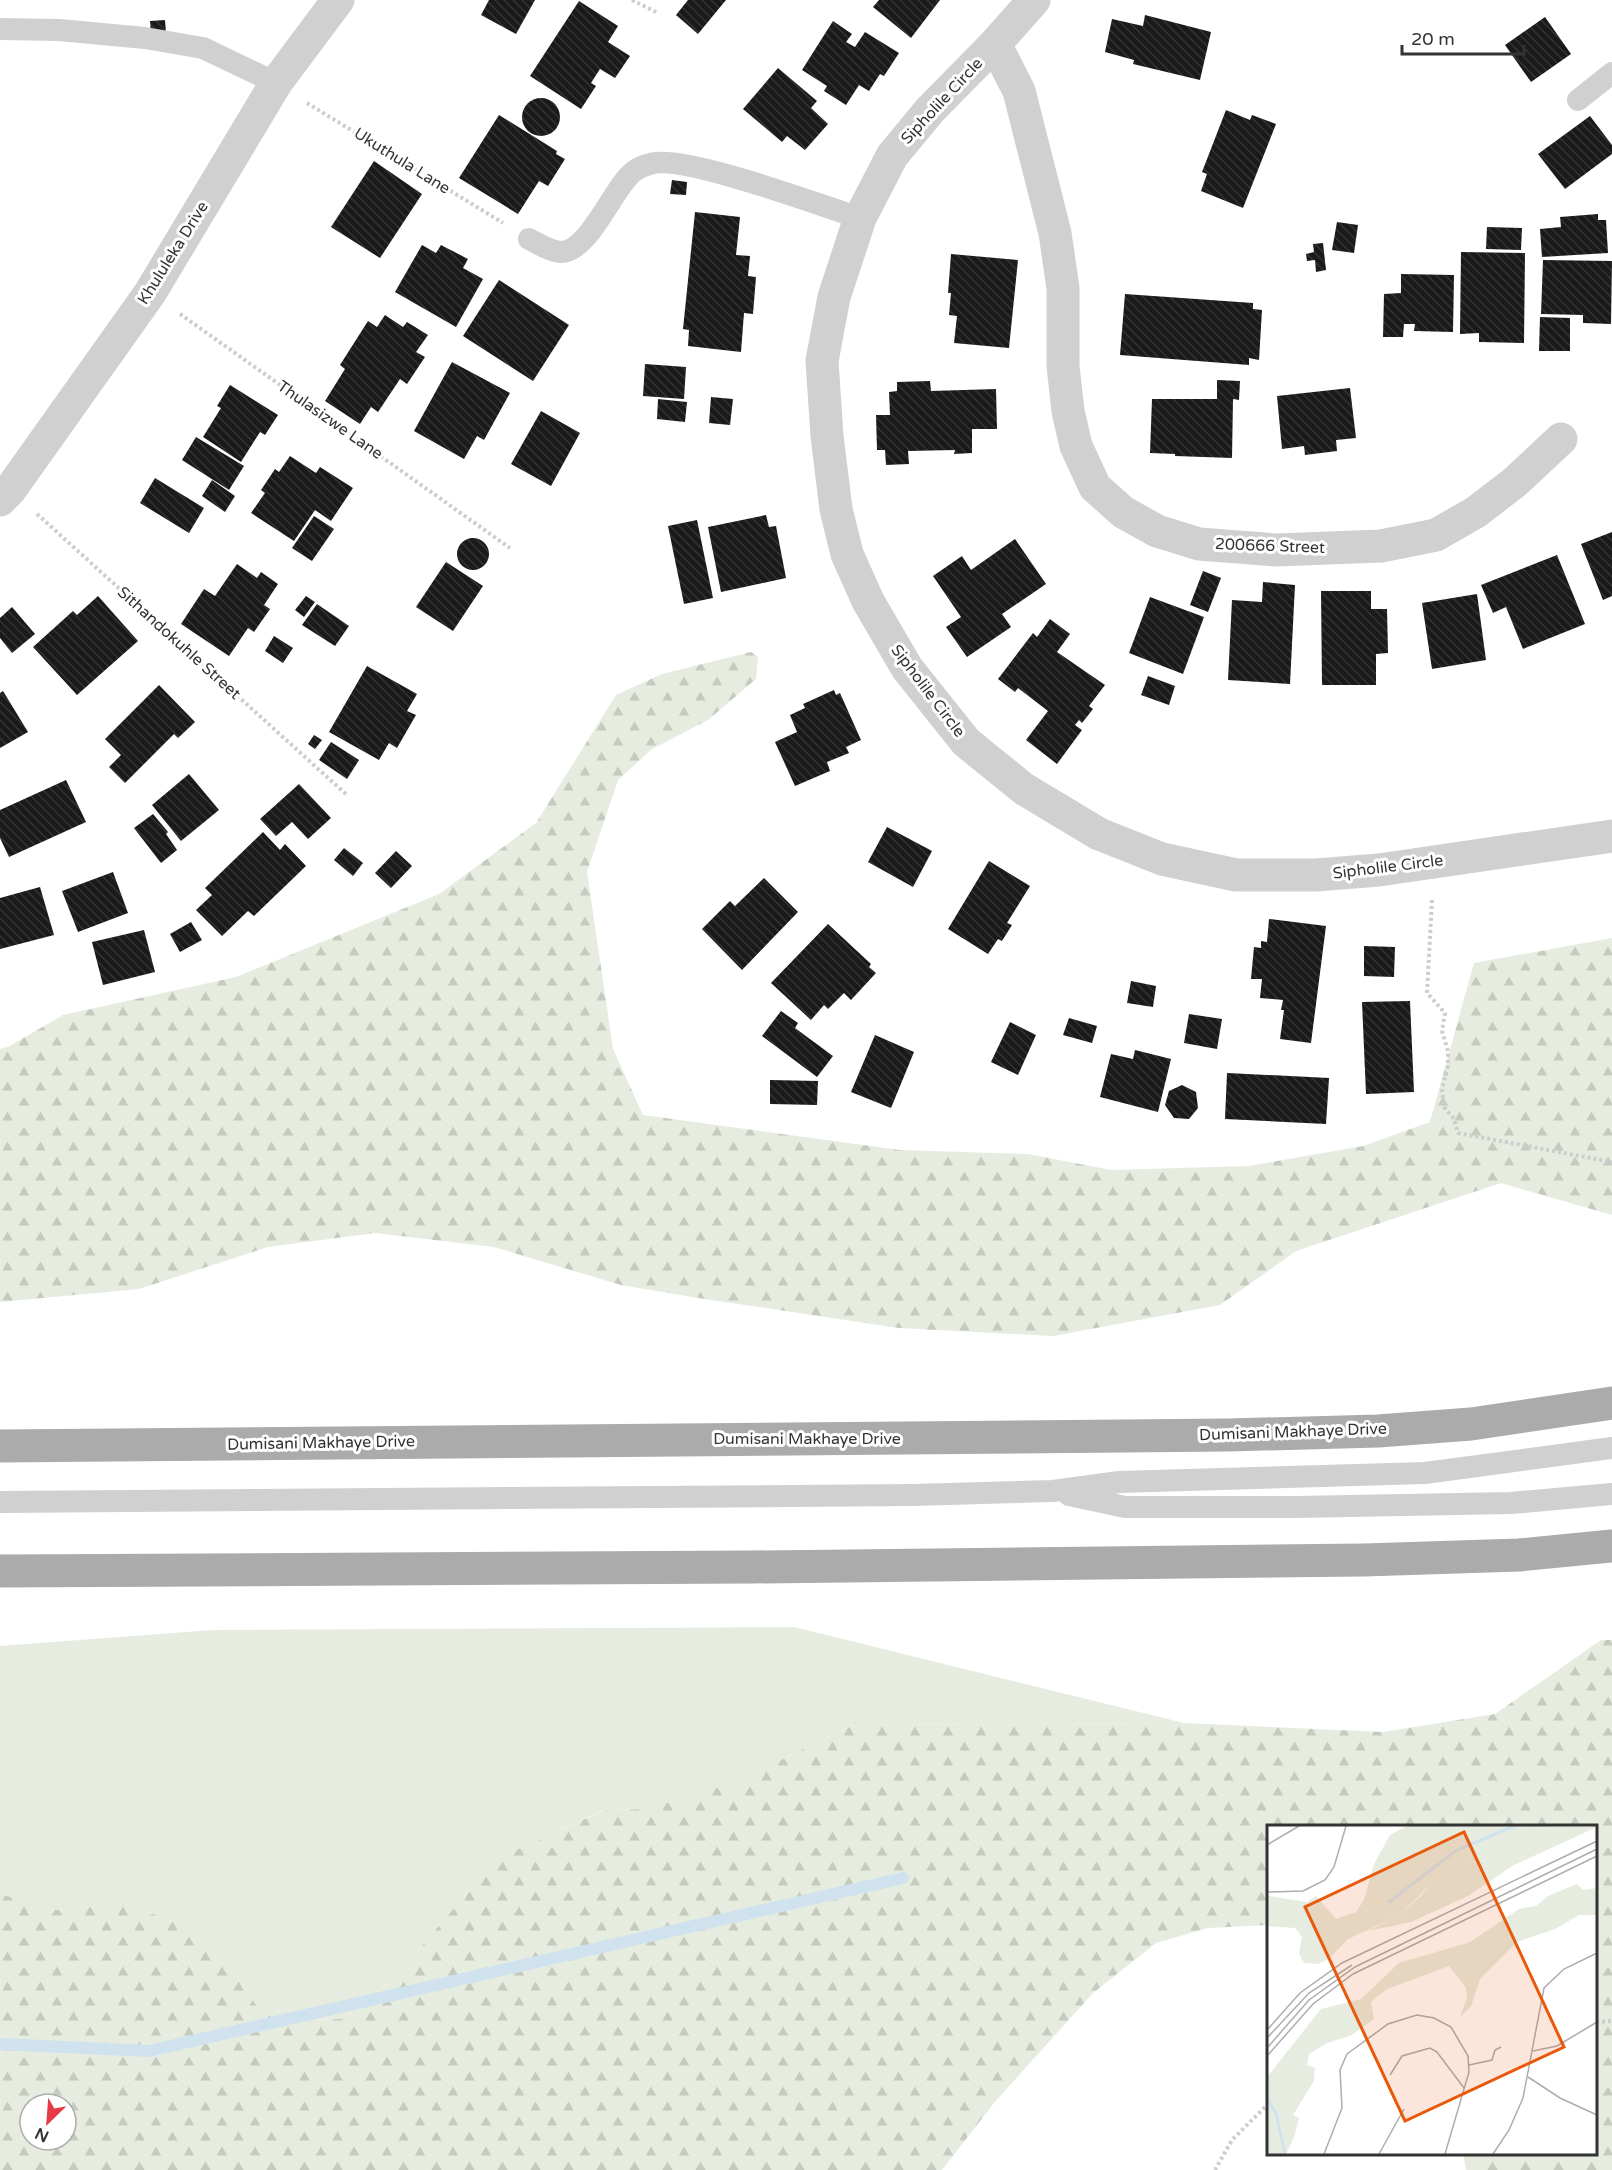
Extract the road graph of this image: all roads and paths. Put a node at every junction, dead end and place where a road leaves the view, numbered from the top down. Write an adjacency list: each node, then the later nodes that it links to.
1 (338, 0): 8 (street, Khululeka Drive)
2 (633, 0): 4 (path)
3 (1034, 0): 6 (street, Sipholile Circle)
4 (657, 13)
5 (0, 29): 8 (lane)
6 (995, 44): 10 (street, Sipholile Circle); 13 (street, 200666 Street)
7 (1612, 73): 9 (lane)
8 (276, 83): 11 (path, Ukuthula Lane); 12 (street, Khululeka Drive)
9 (1578, 100)
10 (860, 218): 11 (lane); 18 (street, Sipholile Circle)
11 (529, 239)
12 (150, 293): 14 (street, Khululeka Drive); 15 (path, Thulasizwe Lane)
13 (1561, 439)
14 (5, 495): 16 (path, Sithandokuhle Street)
15 (510, 548)
16 (348, 796)
17 (1612, 836): 18 (street, Sipholile Circle)
18 (1434, 861): 19 (path)
19 (1612, 1162)
20 (1612, 1403): 21 (main road, Dumisani Makhaye Drive)
21 (0, 1446)
22 (1612, 1448): 23 (lane)
23 (1053, 1491): 24 (lane); 25 (lane)
24 (1612, 1494)
25 (0, 1502)
26 (1612, 1546): 27 (main road)
27 (0, 1571)
28 (1612, 2021): 29 (path)
29 (1597, 2022)
30 (1267, 2106): 31 (path)
31 (1215, 2170)

